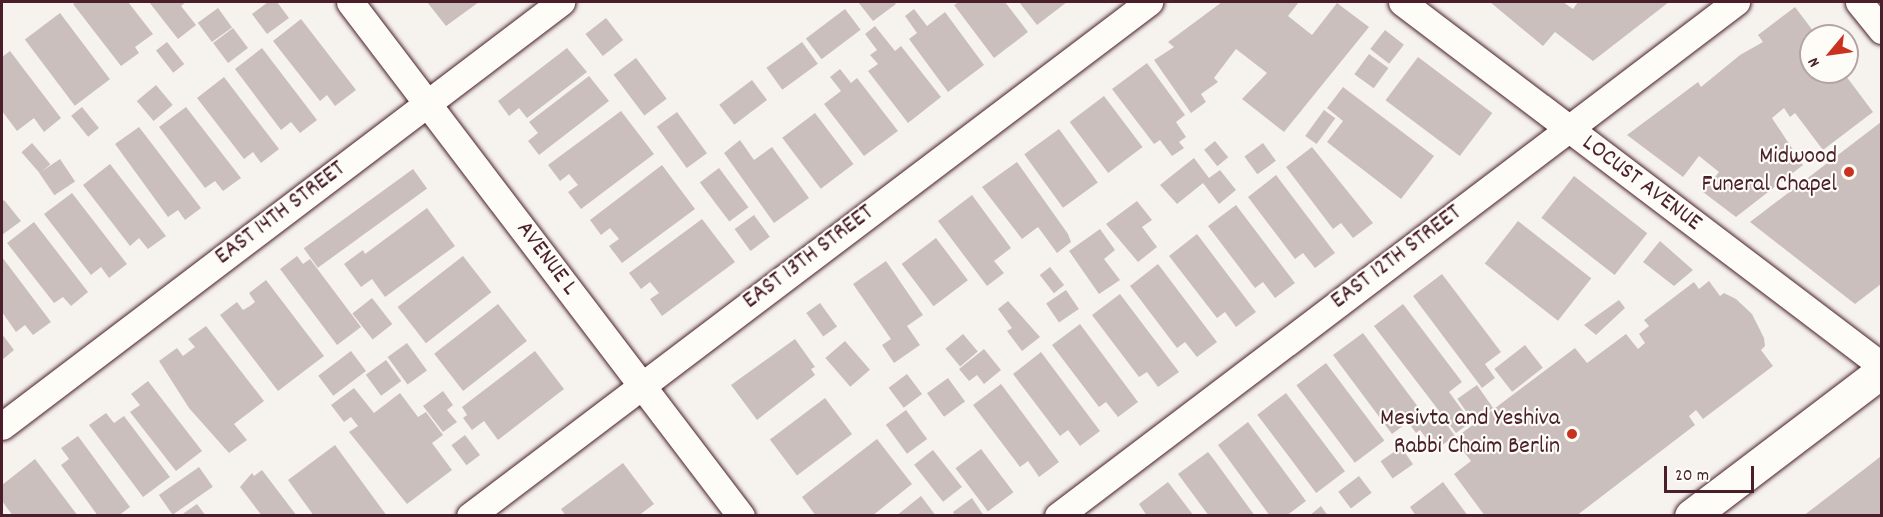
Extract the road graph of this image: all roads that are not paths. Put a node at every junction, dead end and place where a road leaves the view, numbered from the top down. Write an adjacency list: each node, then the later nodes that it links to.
1 (350, 2): 8 (street, AVENUE L)
2 (561, 2): 8 (street, EAST 14TH STREET)
3 (1149, 2): 11 (street, EAST 13TH STREET)
4 (1402, 2): 9 (street, LOCUST AVENUE)
5 (1736, 2): 9 (street, EAST 12TH STREET)
6 (1859, 2): 7 (street)
7 (1881, 30)
8 (427, 103): 11 (street, AVENUE L); 12 (street, EAST 14TH STREET)
9 (1568, 128): 10 (street, LOCUST AVENUE); 15 (street, EAST 12TH STREET)
10 (1881, 368): 16 (main road)
11 (642, 385): 13 (street, EAST 13TH STREET); 14 (street, AVENUE L)
12 (2, 426)
13 (470, 516)
14 (741, 516)
15 (1058, 516)
16 (1691, 516)

